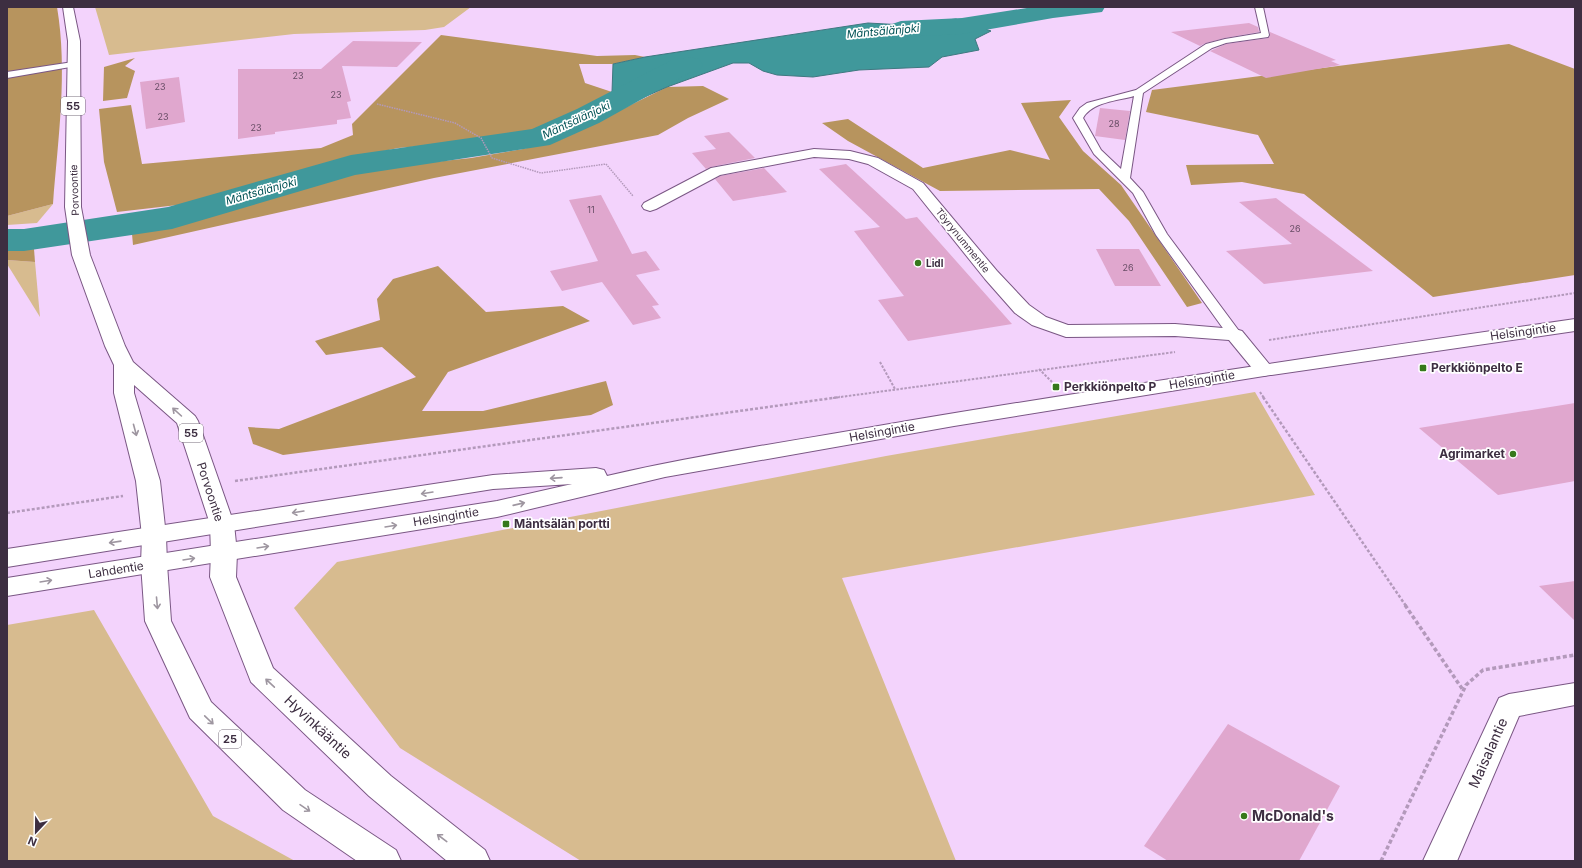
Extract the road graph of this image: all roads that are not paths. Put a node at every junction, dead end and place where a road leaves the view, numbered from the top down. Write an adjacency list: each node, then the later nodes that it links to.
1 (68, 7): 3 (main road, Porvoontie / 55)
2 (1259, 7): 5 (lane)
3 (73, 64): 4 (lane); 10 (main road, Porvoontie / 55)
4 (7, 75)
5 (1139, 92): 6 (lane); 6 (lane)
6 (1125, 178): 9 (lane)
7 (650, 206): 9 (main road, Töyrynummentie)
8 (1575, 325): 11 (main road, Helsingintie)
9 (1240, 339): 11 (main road)
10 (124, 365): 12 (main road, Porvoontie / 55, one-way to 10); 13 (main road, Porvoontie / 55, one-way to 13)
11 (1256, 372): 12 (main road, Helsingintie)
12 (223, 539): 13 (main road, Lahdentie); 18 (main road, Hyvinkääntie, one-way to 12)
13 (154, 550): 14 (main road, Lahdentie, one-way to 14); 15 (main road, Lahdentie, one-way to 13); 17 (main road, 25, one-way to 17)
14 (7, 558)
15 (7, 587)
16 (1575, 694): 19 (main road, Maisalantie)
17 (384, 861)
18 (473, 861)
19 (1440, 861)

